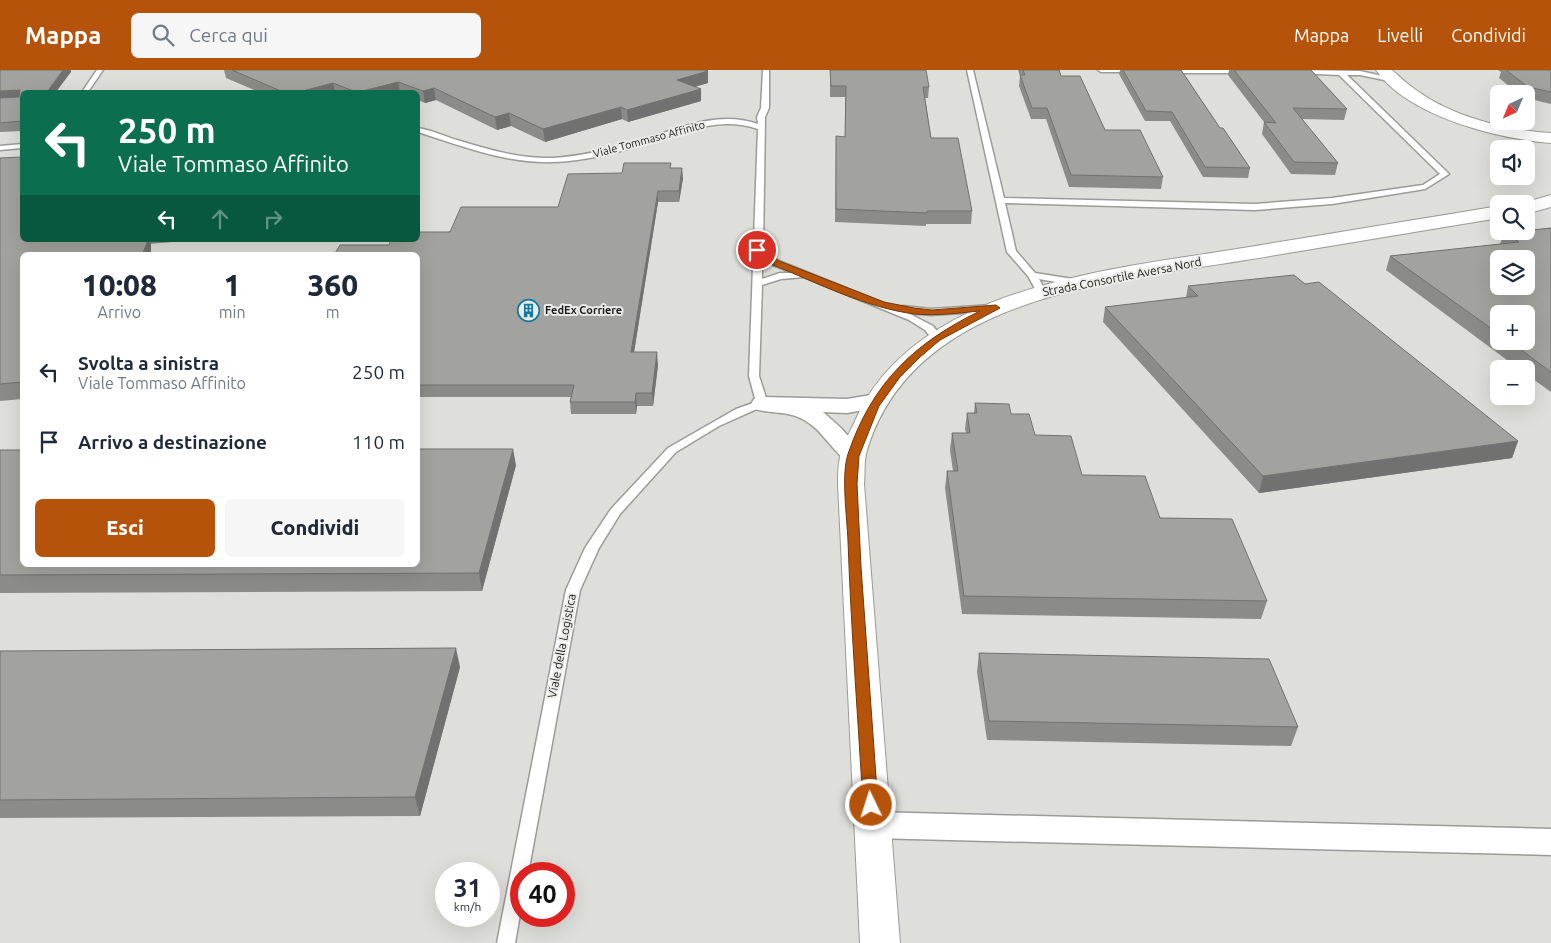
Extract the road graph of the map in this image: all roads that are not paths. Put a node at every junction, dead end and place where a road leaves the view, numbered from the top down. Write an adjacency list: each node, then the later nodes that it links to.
1 (100, 70): 13 (lane)
2 (766, 70): 14 (lane)
3 (970, 70): 19 (lane)
4 (1101, 70): 5 (lane)
5 (1141, 70)
6 (1372, 70): 11 (lane)
7 (1161, 71): 9 (lane)
8 (1340, 71): 10 (lane); 11 (lane); 19 (lane)
9 (1251, 72)
10 (1291, 72)
11 (1360, 73): 12 (lane)
12 (1389, 75): 18 (street)
13 (86, 90)
14 (762, 128): 15 (lane, Viale Tommaso Affinito); 23 (lane)
15 (420, 131)
16 (20, 146): 17 (lane)
17 (0, 148)
18 (1548, 149)
19 (1000, 200): 26 (lane)
20 (1551, 203): 21 (street)
21 (1535, 206)
22 (1490, 213): 26 (street, Strada Consortile Aversa Nord)
23 (757, 250): 24 (lane); 25 (lane)
24 (810, 278): 25 (lane); 27 (lane)
25 (756, 284): 31 (lane)
26 (1036, 284): 28 (street, Strada Consortile Aversa Nord)
27 (881, 304): 28 (lane); 29 (lane)
28 (996, 308): 29 (street, Strada Consortile Aversa Nord)
29 (937, 338): 30 (street, Strada Consortile Aversa Nord)
30 (877, 401): 32 (street); 33 (street, Strada Consortile Aversa Nord)
31 (762, 404): 32 (street); 36 (lane, Viale della Logistica)
32 (791, 405): 33 (street)
33 (853, 456): 34 (street, Strada Consortile Aversa Nord)
34 (872, 825): 35 (street); 37 (street, Strada Consortile Aversa Nord)
35 (1551, 842)
36 (506, 943)
37 (880, 943)

